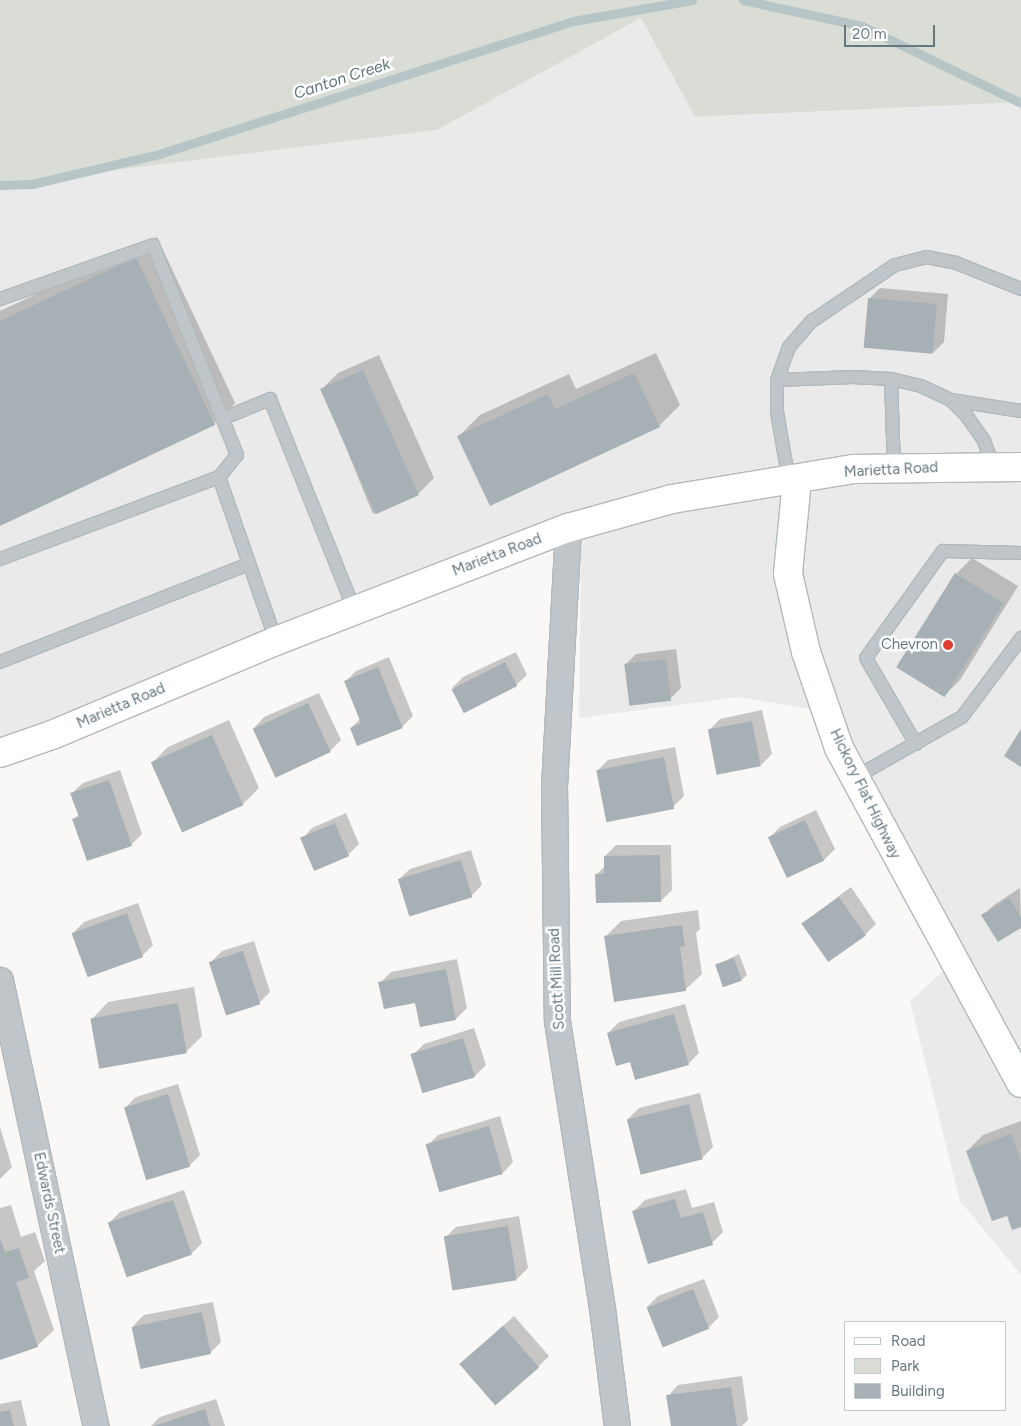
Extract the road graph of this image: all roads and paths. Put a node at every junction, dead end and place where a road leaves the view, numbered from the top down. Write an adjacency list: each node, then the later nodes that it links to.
1 (1021, 289): 4 (lane)
2 (0, 299): 7 (lane)
3 (892, 379): 4 (lane); 5 (lane); 10 (lane)
4 (777, 380): 12 (lane)
5 (951, 400): 6 (lane); 8 (lane)
6 (1021, 411)
7 (224, 418): 11 (lane); 17 (lane)
8 (994, 467): 9 (street, Marietta Road); 10 (street, Marietta Road)
9 (1021, 467)
10 (894, 468): 12 (street, Marietta Road)
11 (219, 477): 15 (lane); 16 (lane)
12 (793, 481): 13 (street, Marietta Road); 23 (street, Hickory Flat Highway)
13 (568, 528): 17 (street, Marietta Road); 27 (street, Scott Mill Road)
14 (1021, 553): 21 (lane)
15 (0, 559)
16 (249, 564): 19 (lane); 20 (lane)
17 (355, 611): 19 (street, Marietta Road)
18 (1021, 638): 21 (lane)
19 (276, 641): 22 (street, Marietta Road)
20 (0, 662)
21 (916, 744): 23 (lane)
22 (0, 754)
23 (854, 778): 25 (street, Hickory Flat Highway)
24 (0, 980): 26 (street, Edwards Street)
25 (1021, 1083)
26 (96, 1426)
27 (617, 1426)

